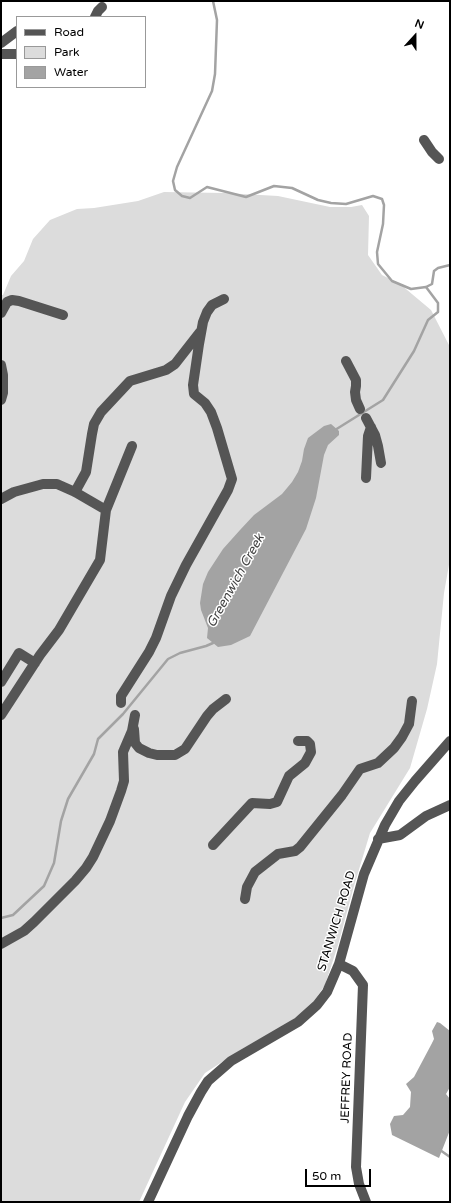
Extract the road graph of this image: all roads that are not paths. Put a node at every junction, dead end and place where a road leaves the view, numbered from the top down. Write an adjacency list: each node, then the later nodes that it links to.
1 (102, 7): 2 (street)
2 (96, 16)
3 (16, 32): 4 (street)
4 (1, 43)
5 (1, 54): 6 (street)
6 (16, 54)
7 (424, 140): 8 (street)
8 (439, 159)
9 (224, 299): 12 (street)
10 (1, 313): 11 (street)
11 (63, 315)
12 (202, 331): 22 (street); 29 (street)
13 (346, 361): 16 (street)
14 (1, 365): 15 (street)
15 (1, 400)
16 (360, 408)
17 (132, 446): 24 (street)
18 (381, 463): 19 (street)
19 (366, 478)
20 (1, 492): 21 (street)
21 (14, 492): 22 (street); 23 (street)
22 (75, 492): 24 (street)
23 (1, 499)
24 (106, 510): 25 (street)
25 (35, 663): 26 (street); 30 (street)
26 (1, 682)
27 (226, 700): 37 (street)
28 (412, 701): 36 (street)
29 (121, 703)
30 (1, 715)
31 (298, 741): 35 (street)
32 (450, 741): 34 (street, STANWICH ROAD)
33 (450, 805): 34 (street)
34 (378, 839): 38 (street, STANWICH ROAD)
35 (213, 845)
36 (245, 899)
37 (1, 944)
38 (339, 964): 39 (street, STANWICH ROAD); 40 (street, JEFFREY ROAD)
39 (148, 1202)
40 (366, 1202)

